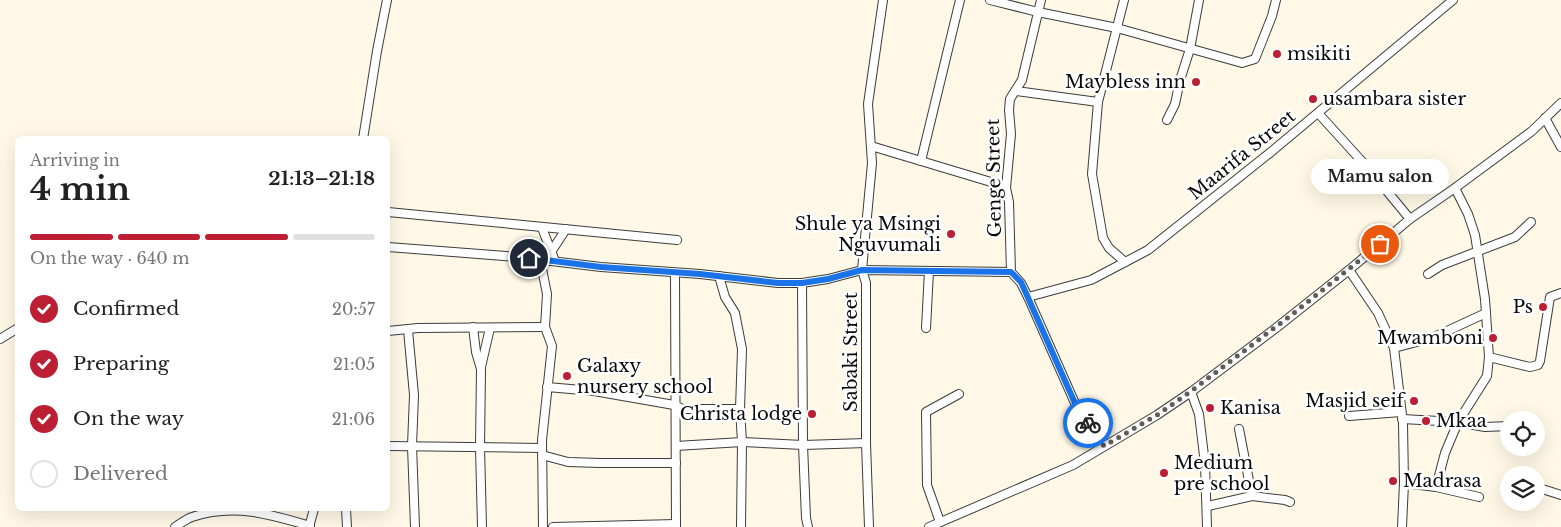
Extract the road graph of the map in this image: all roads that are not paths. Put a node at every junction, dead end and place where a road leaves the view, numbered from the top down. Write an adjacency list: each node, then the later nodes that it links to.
1 (388, 0): 19 (street)
2 (883, 0): 20 (street, Sabaki Street)
3 (960, 0): 22 (street)
4 (990, 0): 10 (street)
5 (1041, 0): 10 (street, Genge Street)
6 (1124, 0): 11 (street)
7 (1199, 0): 12 (street)
8 (1276, 0): 12 (street)
9 (1453, 0): 16 (street, Maarifa Street)
10 (1038, 12): 11 (street); 13 (street, Genge Street)
11 (1117, 28): 12 (street); 14 (street)
12 (1190, 49): 18 (street)
13 (1016, 91): 14 (street); 23 (street, Genge Street)
14 (1098, 102): 36 (street)
15 (1561, 103): 17 (street)
16 (1318, 113): 26 (street); 36 (street, Maarifa Street)
17 (1545, 118): 21 (street); 24 (street)
18 (1167, 120)
19 (363, 136)
20 (871, 146): 22 (street); 37 (street, Sabaki Street)
21 (1561, 147)
22 (921, 161): 23 (street)
23 (1006, 188): 41 (street, Genge Street)
24 (1455, 188): 26 (street); 32 (street)
25 (390, 212): 28 (street)
26 (1410, 219): 38 (street)
27 (1531, 222): 32 (street)
28 (542, 228): 29 (street); 33 (street)
29 (566, 229): 30 (street); 33 (street)
30 (677, 240)
31 (390, 247): 34 (street)
32 (1478, 251): 42 (street); 47 (street)
33 (551, 252): 35 (street)
34 (540, 259): 35 (street); 48 (street)
35 (555, 262): 40 (street)
36 (1125, 262): 46 (street, Maarifa Street)
37 (862, 270): 39 (street); 44 (street); 70 (street, Sabaki Street)
38 (1349, 270): 56 (street); 60 (street)
39 (929, 271): 41 (street); 51 (street)
40 (675, 272): 43 (street); 62 (street)
41 (1011, 272): 46 (street)
42 (1428, 274)
43 (719, 276): 44 (street); 63 (street)
44 (802, 283): 71 (street)
45 (1561, 294): 57 (street)
46 (1028, 297): 75 (street)
47 (1486, 313): 56 (street); 57 (street)
48 (545, 327): 50 (street); 59 (street)
49 (473, 328): 50 (street); 53 (street); 58 (street)
50 (490, 328): 58 (street)
51 (926, 328)
52 (15, 330): 55 (street)
53 (408, 330): 54 (street); 73 (street)
54 (390, 331)
55 (0, 339)
56 (1394, 348): 64 (street)
57 (1489, 357): 66 (street)
58 (480, 369): 76 (street)
59 (547, 387): 62 (street); 77 (street)
60 (1190, 392): 75 (street); 86 (street)
61 (959, 394): 91 (street)
62 (674, 405): 63 (street); 74 (street)
63 (740, 409): 69 (street)
64 (1402, 415): 65 (street); 66 (street); 79 (street)
65 (1349, 416)
66 (1458, 422): 67 (street); 80 (street)
67 (1500, 426)
68 (1239, 429): 83 (street)
69 (742, 442): 71 (street); 74 (street); 101 (street)
70 (866, 443): 71 (street); 103 (street, Sabaki Street)
71 (803, 445): 102 (street)
72 (390, 446): 73 (street)
73 (412, 446): 76 (street); 97 (street)
74 (676, 446): 78 (street)
75 (1104, 446): 91 (street)
76 (480, 447): 77 (street); 98 (street)
77 (542, 452): 78 (street); 99 (street)
78 (676, 463): 94 (street)
79 (1404, 483): 80 (street); 106 (street)
80 (1436, 488): 84 (street)
81 (1545, 490): 82 (street)
82 (1561, 495)
83 (1252, 496): 85 (street); 86 (street)
84 (1479, 497)
85 (1290, 502)
86 (1208, 506): 105 (street)
87 (222, 511): 95 (street)
88 (240, 511): 92 (street)
89 (314, 511): 92 (street)
90 (346, 511): 96 (street)
91 (940, 522): 104 (street)
92 (310, 526)
93 (613, 526): 94 (street); 100 (street)
94 (676, 526)
95 (175, 527)
96 (347, 527)
97 (415, 527)
98 (482, 527)
99 (543, 527)
100 (553, 527)
101 (741, 527)
102 (808, 527)
103 (869, 527)
104 (929, 527)
105 (1208, 527)
106 (1402, 527)

